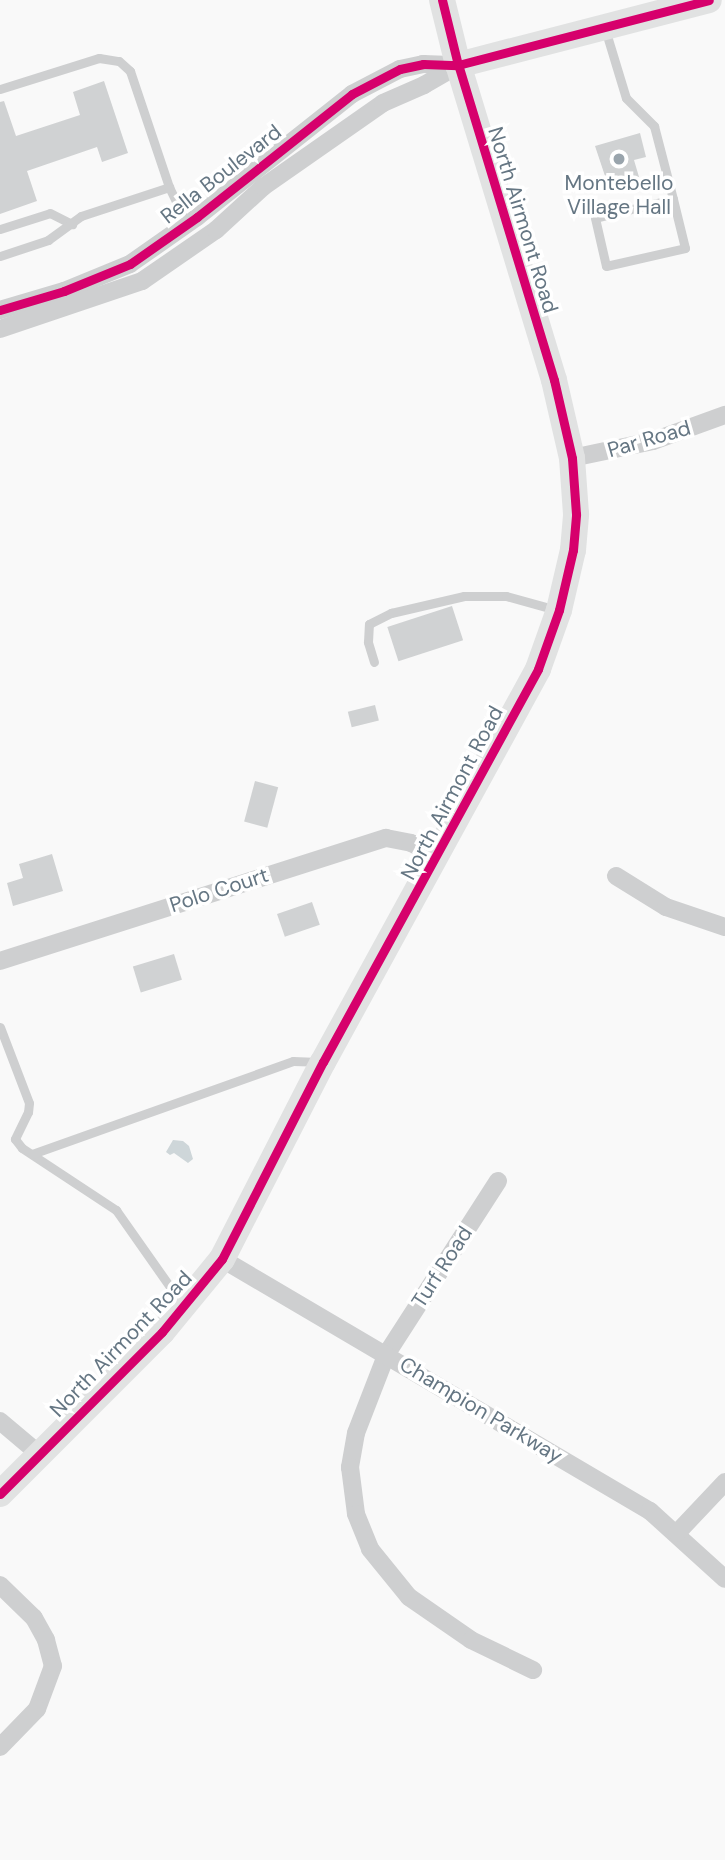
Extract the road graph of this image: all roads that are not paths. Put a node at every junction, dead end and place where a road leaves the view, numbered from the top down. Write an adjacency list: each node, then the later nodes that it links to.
1 (442, 0): 4 (street, North Airmont Road)
2 (709, 0): 3 (street)
3 (604, 27): 4 (street); 8 (lane)
4 (458, 65): 6 (street, Rella Boulevard); 6 (street, Rella Boulevard); 18 (street, North Airmont Road)
5 (0, 89): 7 (lane)
6 (257, 180): 10 (street, Rella Boulevard); 14 (street, Rella Boulevard)
7 (169, 187): 9 (lane); 10 (lane)
8 (673, 199): 8 (lane)
9 (72, 224): 11 (lane); 12 (lane)
10 (187, 225): 13 (street, Rella Boulevard)
11 (0, 229)
12 (0, 256)
13 (134, 262): 14 (street); 15 (street, Rella Boulevard)
14 (142, 281): 16 (street, Rella Boulevard)
15 (0, 310)
16 (0, 329)
17 (725, 415): 18 (street, Par Road)
18 (572, 457): 19 (street, North Airmont Road)
19 (559, 610): 20 (lane); 21 (street, North Airmont Road)
20 (374, 662)
21 (438, 856): 24 (street, Polo Court); 26 (street, North Airmont Road)
22 (615, 876): 23 (street)
23 (725, 927)
24 (0, 961)
25 (0, 1027): 27 (lane)
26 (323, 1062): 27 (lane); 29 (street, North Airmont Road)
27 (32, 1154): 30 (lane)
28 (498, 1181): 31 (street, Turf Road)
29 (222, 1259): 30 (street, North Airmont Road); 31 (street, Champion Parkway)
30 (184, 1308): 33 (street, North Airmont Road)
31 (387, 1353): 36 (street, Champion Parkway); 39 (street, Turf Road)
32 (0, 1421): 33 (street)
33 (39, 1454): 35 (street, North Airmont Road)
34 (725, 1482): 36 (street)
35 (0, 1494)
36 (677, 1532): 37 (street, Champion Parkway)
37 (725, 1579)
38 (0, 1585): 40 (street)
39 (533, 1670)
40 (0, 1746)

